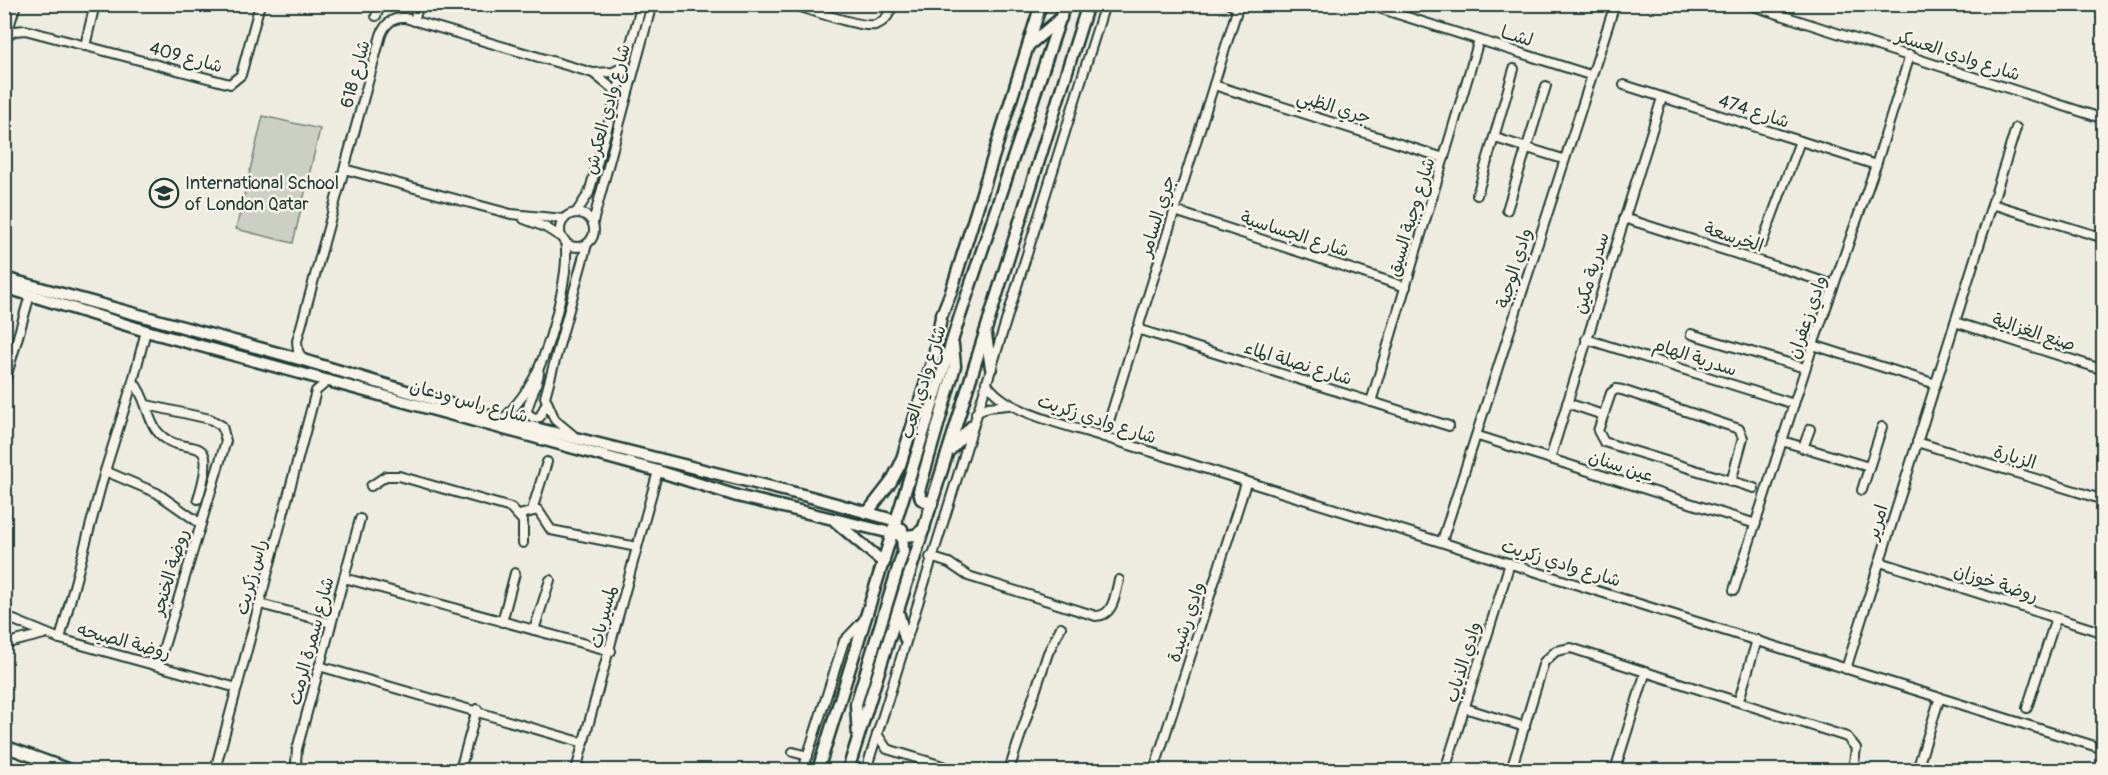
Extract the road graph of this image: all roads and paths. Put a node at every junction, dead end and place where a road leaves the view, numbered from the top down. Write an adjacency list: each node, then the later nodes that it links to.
1 (8, 4): 20 (street)
2 (16, 4): 20 (street)
3 (95, 4): 27 (street)
4 (260, 4): 27 (street, شارع 409)
5 (381, 4): 21 (street)
6 (642, 4): 30 (street, شارع وادي العكرش)
7 (652, 4): 58 (street, شارع وادي العكرش)
8 (791, 4): 9 (street)
9 (893, 4)
10 (1041, 4): 28 (street, شارع وادي العب)
11 (1065, 4): 22 (street, شارع وادي العب)
12 (1088, 4): 72 (street)
13 (1105, 4): 82 (street)
14 (1228, 4): 19 (street)
15 (1366, 4): 26 (street, لشــا)
16 (1615, 4): 33 (street, وادي الوجبة)
17 (1747, 4): 29 (street, شارع وادي العسكر)
18 (418, 5): 23 (street)
19 (1239, 6): 34 (street, جري السامر)
20 (8, 15): 24 (street, شارع 409); 25 (street)
21 (376, 15)
22 (1061, 18): 28 (street); 68 (street, شارع وادي العب)
23 (414, 21): 32 (street, شارع 618); 49 (street, شارع 618)
24 (26, 30): 25 (street); 27 (street, شارع 409)
25 (5, 40)
26 (1479, 40): 33 (street, لشــا); 46 (street, شارع وجبة السيق)
27 (85, 46)
28 (1028, 46): 77 (street, شارع وادي العب)
29 (1910, 55): 39 (street, شارع وادي العسكر); 48 (street, وادي زعفران)
30 (625, 66): 32 (street, شارع 618); 37 (street, شارع وادي العكرش)
31 (1514, 69): 43 (street)
32 (593, 73): 37 (street, شارع 618)
33 (1590, 75): 47 (street, وادي الوجبة)
34 (1214, 85): 46 (street, جري الظبي); 53 (street, جري السامر)
35 (1546, 86): 45 (street)
36 (1624, 86): 38 (street, شارع 474)
37 (618, 93): 54 (street, شارع وادي العكرش)
38 (1662, 98): 44 (street, شارع 474); 56 (street, سدرية مكين)
39 (2056, 103): 40 (street, شارع وادي العسكر); 41 (street, شارع وادي العسكر)
40 (2103, 114)
41 (2103, 119)
42 (2016, 128): 51 (street, امرير)
43 (1495, 138): 45 (street); 50 (street)
44 (1800, 141): 48 (street, شارع 474); 61 (street)
45 (1527, 148): 47 (street); 52 (street)
46 (1444, 158): 66 (street, شارع وجبة السيق)
47 (1563, 159): 106 (street, وادي الوجبة)
48 (1876, 165): 64 (street, وادي زعفران)
49 (344, 170): 55 (street); 75 (street, شارع 618)
50 (1477, 195)
51 (1992, 204): 59 (street); 69 (street, امرير)
52 (1507, 210)
53 (1175, 211): 66 (street, شارع الجساسية); 70 (street, جري السامر)
54 (576, 213): 57 (street); 58 (street)
55 (511, 214): 57 (street); 60 (street)
56 (1624, 218): 64 (street, الخرسعة); 74 (street, سدرية مكين)
57 (564, 219): 60 (street)
58 (592, 222): 62 (street)
59 (2103, 238)
60 (564, 240): 62 (street); 81 (street)
61 (1762, 243)
62 (587, 244): 95 (street)
63 (4, 278): 79 (street, شارع راس ودعان)
64 (1834, 285): 78 (street, وادي زعفران)
65 (4, 287): 67 (street, شارع راس ودعان)
66 (1406, 287): 93 (street, شارع وجبة السيق)
67 (30, 295): 71 (street, شارع راس ودعان); 85 (street)
68 (959, 319): 76 (street, شارع وادي العب); 77 (street)
69 (1955, 322): 84 (street, صنع الغزالية); 90 (street, امرير)
70 (1137, 329): 93 (street, شارع نصلة الماء); 107 (street, جري السامر)
71 (146, 331): 86 (street, شارع راس ودعان); 88 (street)
72 (986, 331): 82 (street); 112 (street)
73 (1691, 334): 83 (street)
74 (1586, 339): 94 (street, سدرية مكين); 96 (street, سدرية الهام)
75 (297, 341): 79 (street); 80 (street)
76 (953, 341): 121 (street, شارع وادي العب); 127 (street)
77 (936, 344): 113 (street, شارع وادي العب)
78 (1813, 345): 83 (street, وادي زعفران); 90 (street)
79 (283, 354): 80 (street, شارع راس ودعان)
80 (303, 360): 101 (street, شارع راس ودعان)
81 (542, 360): 95 (street); 101 (street)
82 (991, 368): 89 (street)
83 (1805, 368): 96 (street, وادي زعفران)
84 (2103, 370)
85 (6, 371): 91 (street)
86 (309, 375): 87 (street, شارع راس ودعان); 92 (street)
87 (329, 380): 92 (street); 118 (street, شارع راس ودعان)
88 (133, 381): 97 (street); 117 (street)
89 (986, 382): 98 (street, شارع وادي زكريت); 99 (street)
90 (1936, 384): 110 (street, امرير)
91 (4, 385)
92 (316, 391): 150 (street, راس زكريت)
93 (1371, 402): 103 (street, شارع نصلة الماء)
94 (1567, 403): 100 (street); 114 (street, سدرية مكين)
95 (546, 404): 108 (street)
96 (1794, 404): 109 (street, وادي زعفران)
97 (147, 405): 125 (street); 134 (street)
98 (1009, 405): 99 (street, شارع وادي زكريت); 107 (street, شارع وادي زكريت)
99 (976, 413): 102 (street)
100 (1603, 415): 119 (street); 119 (street)
101 (503, 420): 108 (street, شارع راس ودعان)
102 (972, 426): 112 (street); 141 (street)
103 (1449, 426)
104 (1882, 427): 116 (street)
105 (1810, 429): 111 (street)
106 (1478, 436): 114 (street, عين سنان); 138 (street, وادي الوجبة)
107 (1104, 437): 120 (street, شارع وادي زكريت)
108 (579, 439): 129 (street, شارع راس ودعان)
109 (1782, 441): 111 (street); 135 (street, وادي زعفران)
110 (1917, 442): 126 (street, الزبارة); 142 (street, امرير)
111 (1803, 448): 116 (street)
112 (948, 452): 127 (street)
113 (903, 456): 121 (street); 129 (street, شارع وادي العب)
114 (1550, 459): 135 (street, عين سنان)
115 (547, 462): 128 (street)
116 (1869, 467): 124 (street)
117 (105, 471): 134 (street, روضة الخنجر); 162 (street)
118 (658, 471): 131 (street, شارع راس ودعان); 140 (street, لمسيربات)
119 (1731, 482): 123 (street)
120 (1246, 483): 138 (street, شارع وادي زكريت); 197 (street, وادي رشيدة)
121 (909, 485): 133 (street, شارع وادي العب)
122 (371, 486): 130 (street)
123 (1754, 488)
124 (1862, 490)
125 (198, 499)
126 (2103, 500)
127 (932, 504): 136 (street)
128 (531, 510): 130 (street); 140 (street)
129 (867, 513): 133 (street, شارع راس ودعان)
130 (519, 515): 139 (street)
131 (831, 518): 137 (street, شارع راس ودعان); 143 (street)
132 (360, 519): 146 (street, شارع سمرة الرمث)
133 (897, 522): 137 (street)
134 (201, 524): 166 (street, روضة الخنجر)
135 (1756, 524): 149 (street, وادي زعفران)
136 (924, 529): 137 (street); 151 (street)
137 (899, 535): 143 (street); 178 (street)
138 (1442, 541): 144 (street, شارع وادي زكريت)
139 (523, 543)
140 (637, 547): 165 (street, لمسيربات)
141 (930, 557): 148 (street); 161 (street)
142 (1880, 562): 154 (street, روضة خوزان); 168 (street, امرير)
143 (884, 563): 153 (street)
144 (1510, 563): 163 (street, شارع وادي زكريت); 173 (street, وادي الذياب)
145 (515, 573): 155 (street)
146 (344, 578): 155 (street); 156 (street, شارع سمرة الرمث)
147 (550, 580): 158 (street)
148 (1119, 580)
149 (1734, 590)
150 (260, 604): 156 (street); 170 (street, راس زكريت)
151 (899, 614): 161 (street); 178 (street)
152 (4, 616): 160 (street, روضة الصيحه)
153 (867, 618): 184 (street); 192 (street)
154 (2056, 618): 159 (street, روضة خوزان); 174 (street)
155 (502, 622): 158 (street)
156 (331, 623): 167 (street, شارع سمرة الرمث)
157 (1060, 627): 196 (street)
158 (534, 630): 165 (street)
159 (2103, 633)
160 (44, 634): 162 (street, روضة الصيحه); 164 (street)
161 (905, 638): 177 (street)
162 (60, 639): 166 (street, روضة الصيحه)
163 (1757, 640): 168 (street, شارع وادي زكريت); 172 (street)
164 (4, 641)
165 (611, 651): 179 (street, لمسيربات)
166 (158, 666): 170 (street, روضة الصيحه)
167 (319, 666): 175 (street); 188 (street, شارع سمرة الرمث)
168 (1846, 669): 171 (street, شارع وادي زكريت)
169 (1646, 671): 172 (street); 176 (street); 200 (street)
170 (237, 688): 187 (street, راس زكريت)
171 (1940, 698): 182 (street, شارع وادي زكريت); 202 (street)
172 (1739, 700): 201 (street)
173 (1464, 708): 176 (street); 198 (street, وادي الذياب)
174 (2027, 708)
175 (477, 709): 179 (street); 189 (street)
176 (1525, 727): 199 (street)
177 (877, 734): 181 (street); 185 (street)
178 (858, 738): 193 (street)
179 (584, 743): 190 (street, لمسيربات)
180 (4, 746): 186 (street)
181 (887, 749): 185 (street); 195 (street)
182 (2103, 749)
183 (793, 752): 184 (street)
184 (808, 756): 191 (street)
185 (870, 758): 194 (street)
186 (70, 771)
187 (215, 771)
188 (299, 771)
189 (460, 771)
190 (576, 771)
191 (803, 771)
192 (818, 771)
193 (848, 771)
194 (866, 771)
195 (956, 771)
196 (1009, 771)
197 (1155, 771)
198 (1445, 771)
199 (1511, 771)
200 (1615, 771)
201 (1853, 771)
202 (1917, 771)

